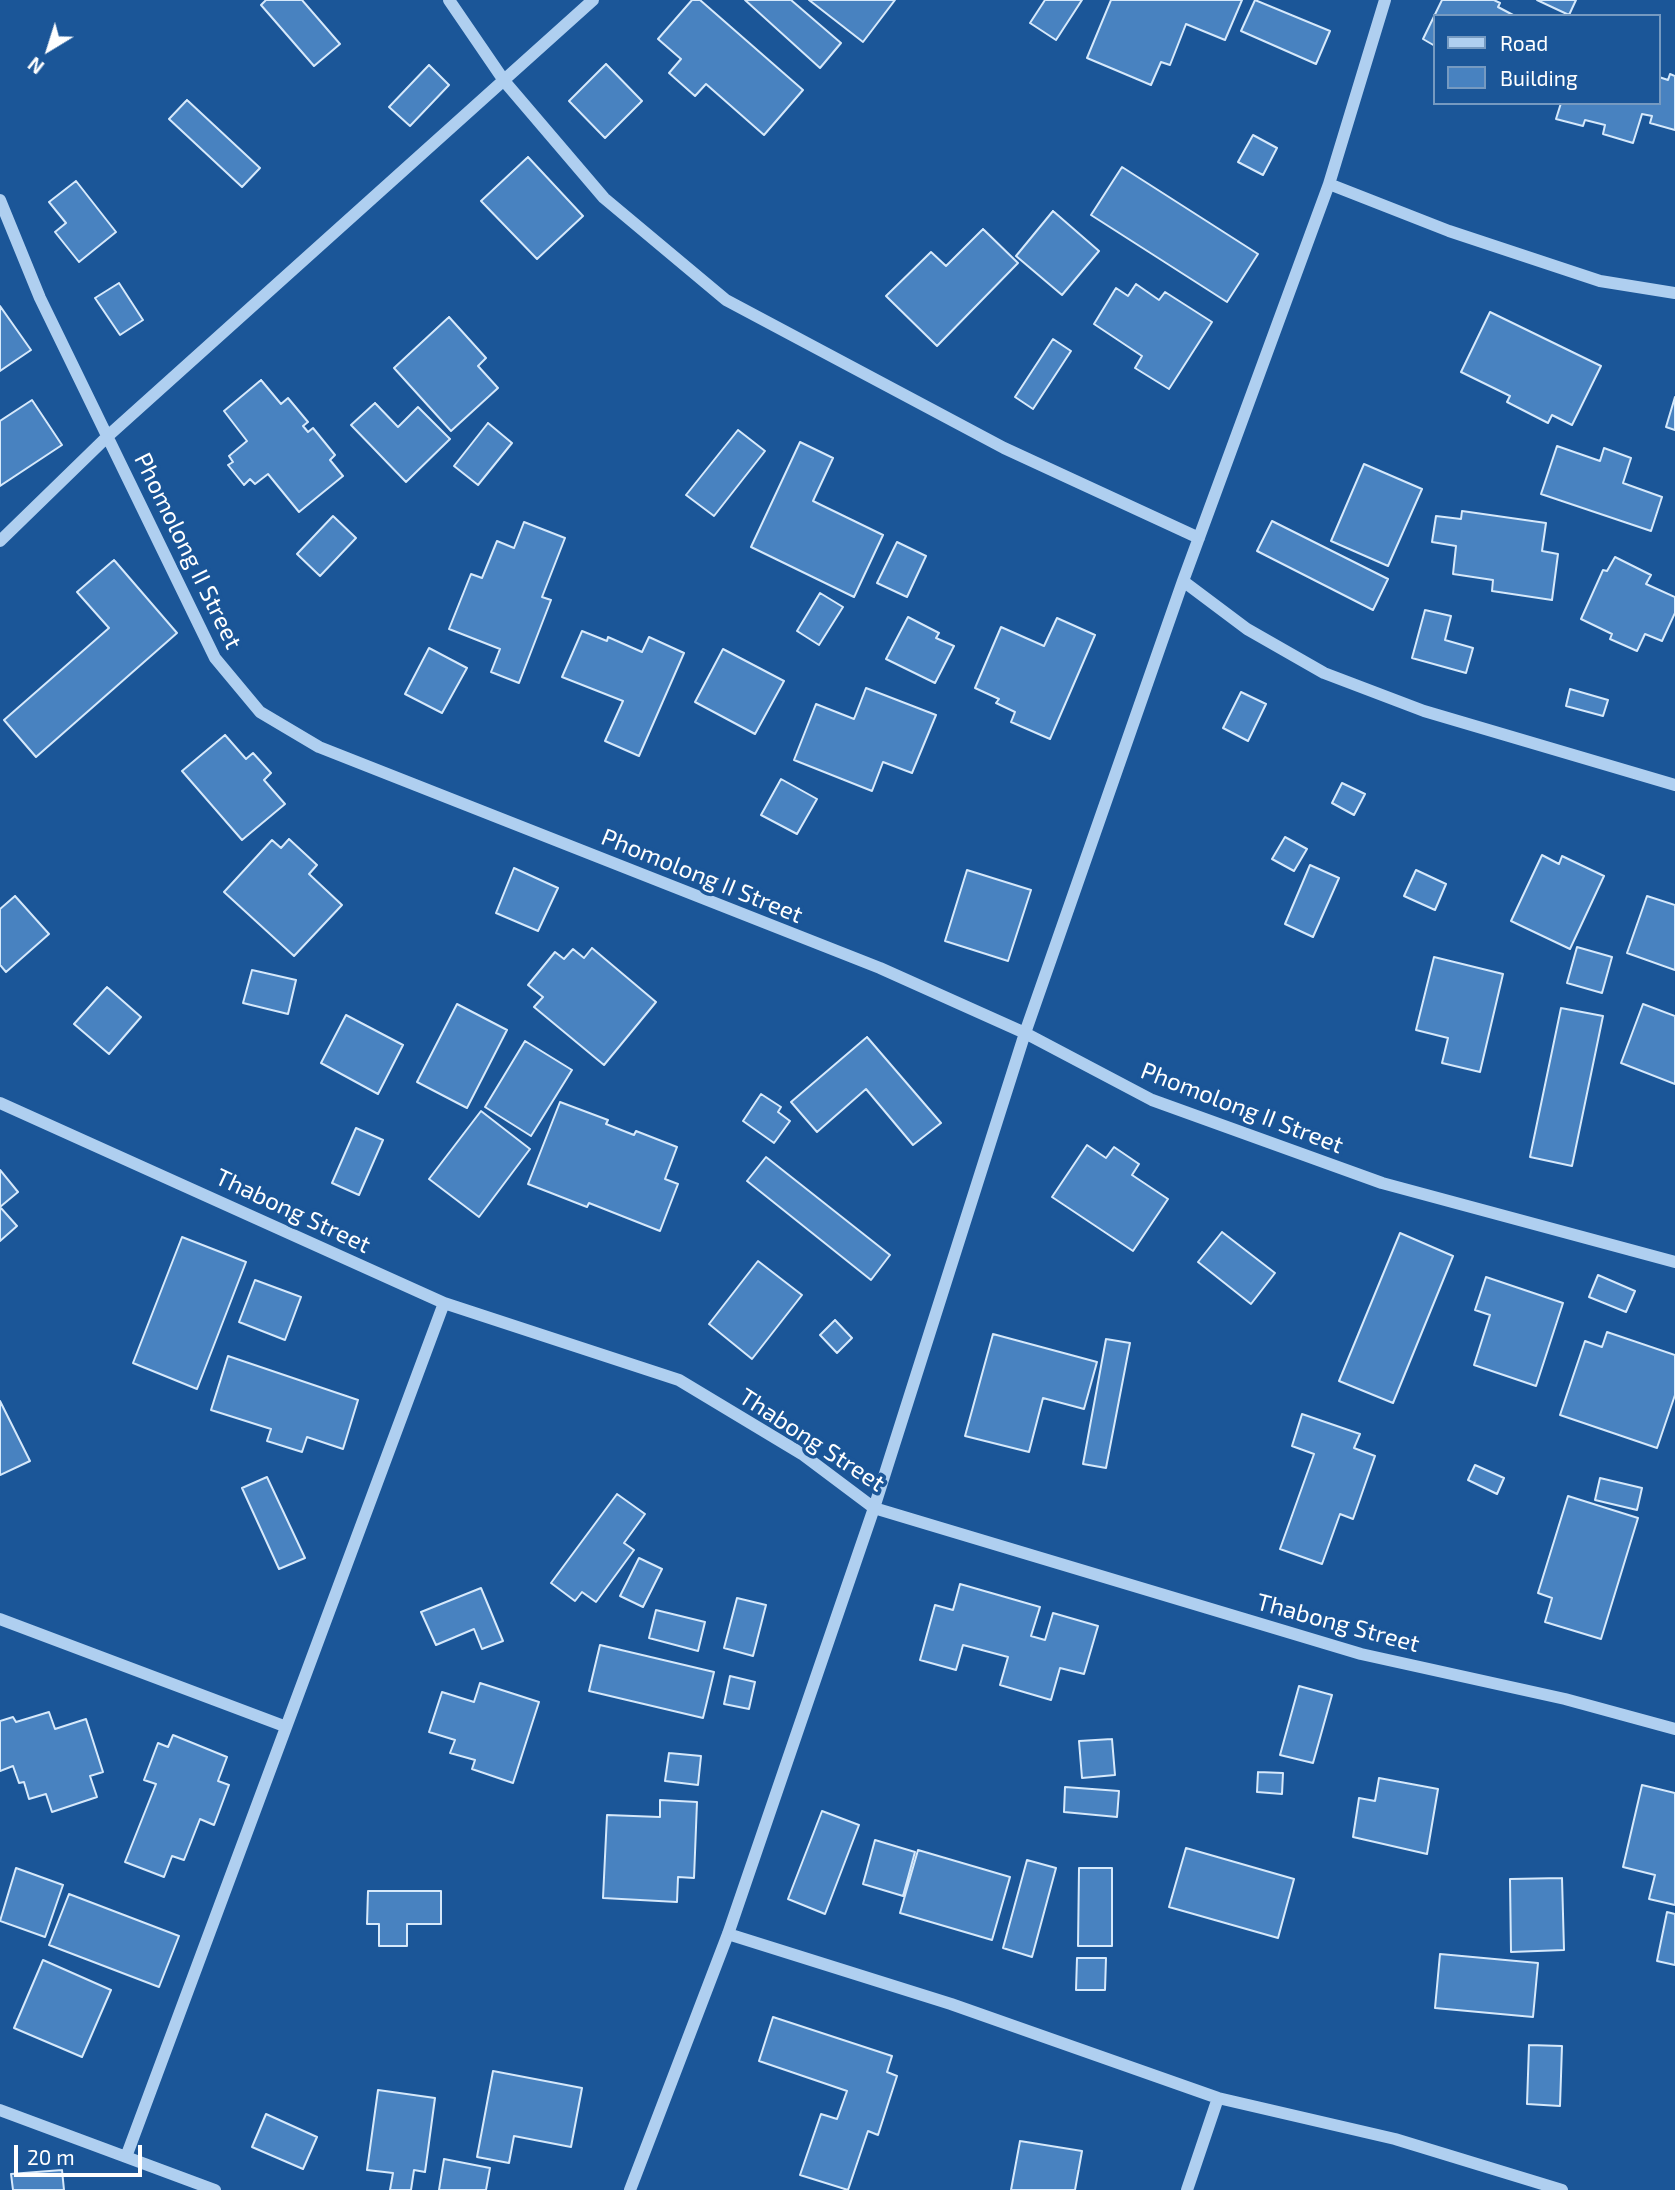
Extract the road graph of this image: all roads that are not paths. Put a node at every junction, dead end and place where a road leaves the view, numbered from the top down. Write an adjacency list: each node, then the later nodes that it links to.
1 (449, 0): 4 (street)
2 (593, 0): 4 (street)
3 (1385, 0): 5 (street)
4 (505, 82): 8 (street); 9 (street)
5 (1329, 184): 7 (street); 9 (street)
6 (0, 200): 8 (street, Phomolong II Street)
7 (1675, 293)
8 (109, 435): 10 (street); 13 (street, Phomolong II Street)
9 (1199, 538): 11 (street)
10 (0, 541)
11 (1183, 581): 12 (street); 13 (street)
12 (1675, 785)
13 (1026, 1033): 15 (street, Phomolong II Street); 17 (street)
14 (0, 1103): 16 (street, Thabong Street)
15 (1675, 1262)
16 (444, 1303): 17 (street, Thabong Street); 19 (street)
17 (874, 1508): 20 (street, Thabong Street); 21 (street)
18 (0, 1619): 19 (street)
19 (284, 1726): 24 (street)
20 (1675, 1729)
21 (727, 1934): 22 (street); 26 (street)
22 (1218, 2098): 27 (street); 28 (street)
23 (0, 2110): 24 (street)
24 (126, 2157): 25 (street)
25 (215, 2190)
26 (630, 2190)
27 (1187, 2190)
28 (1562, 2190)

